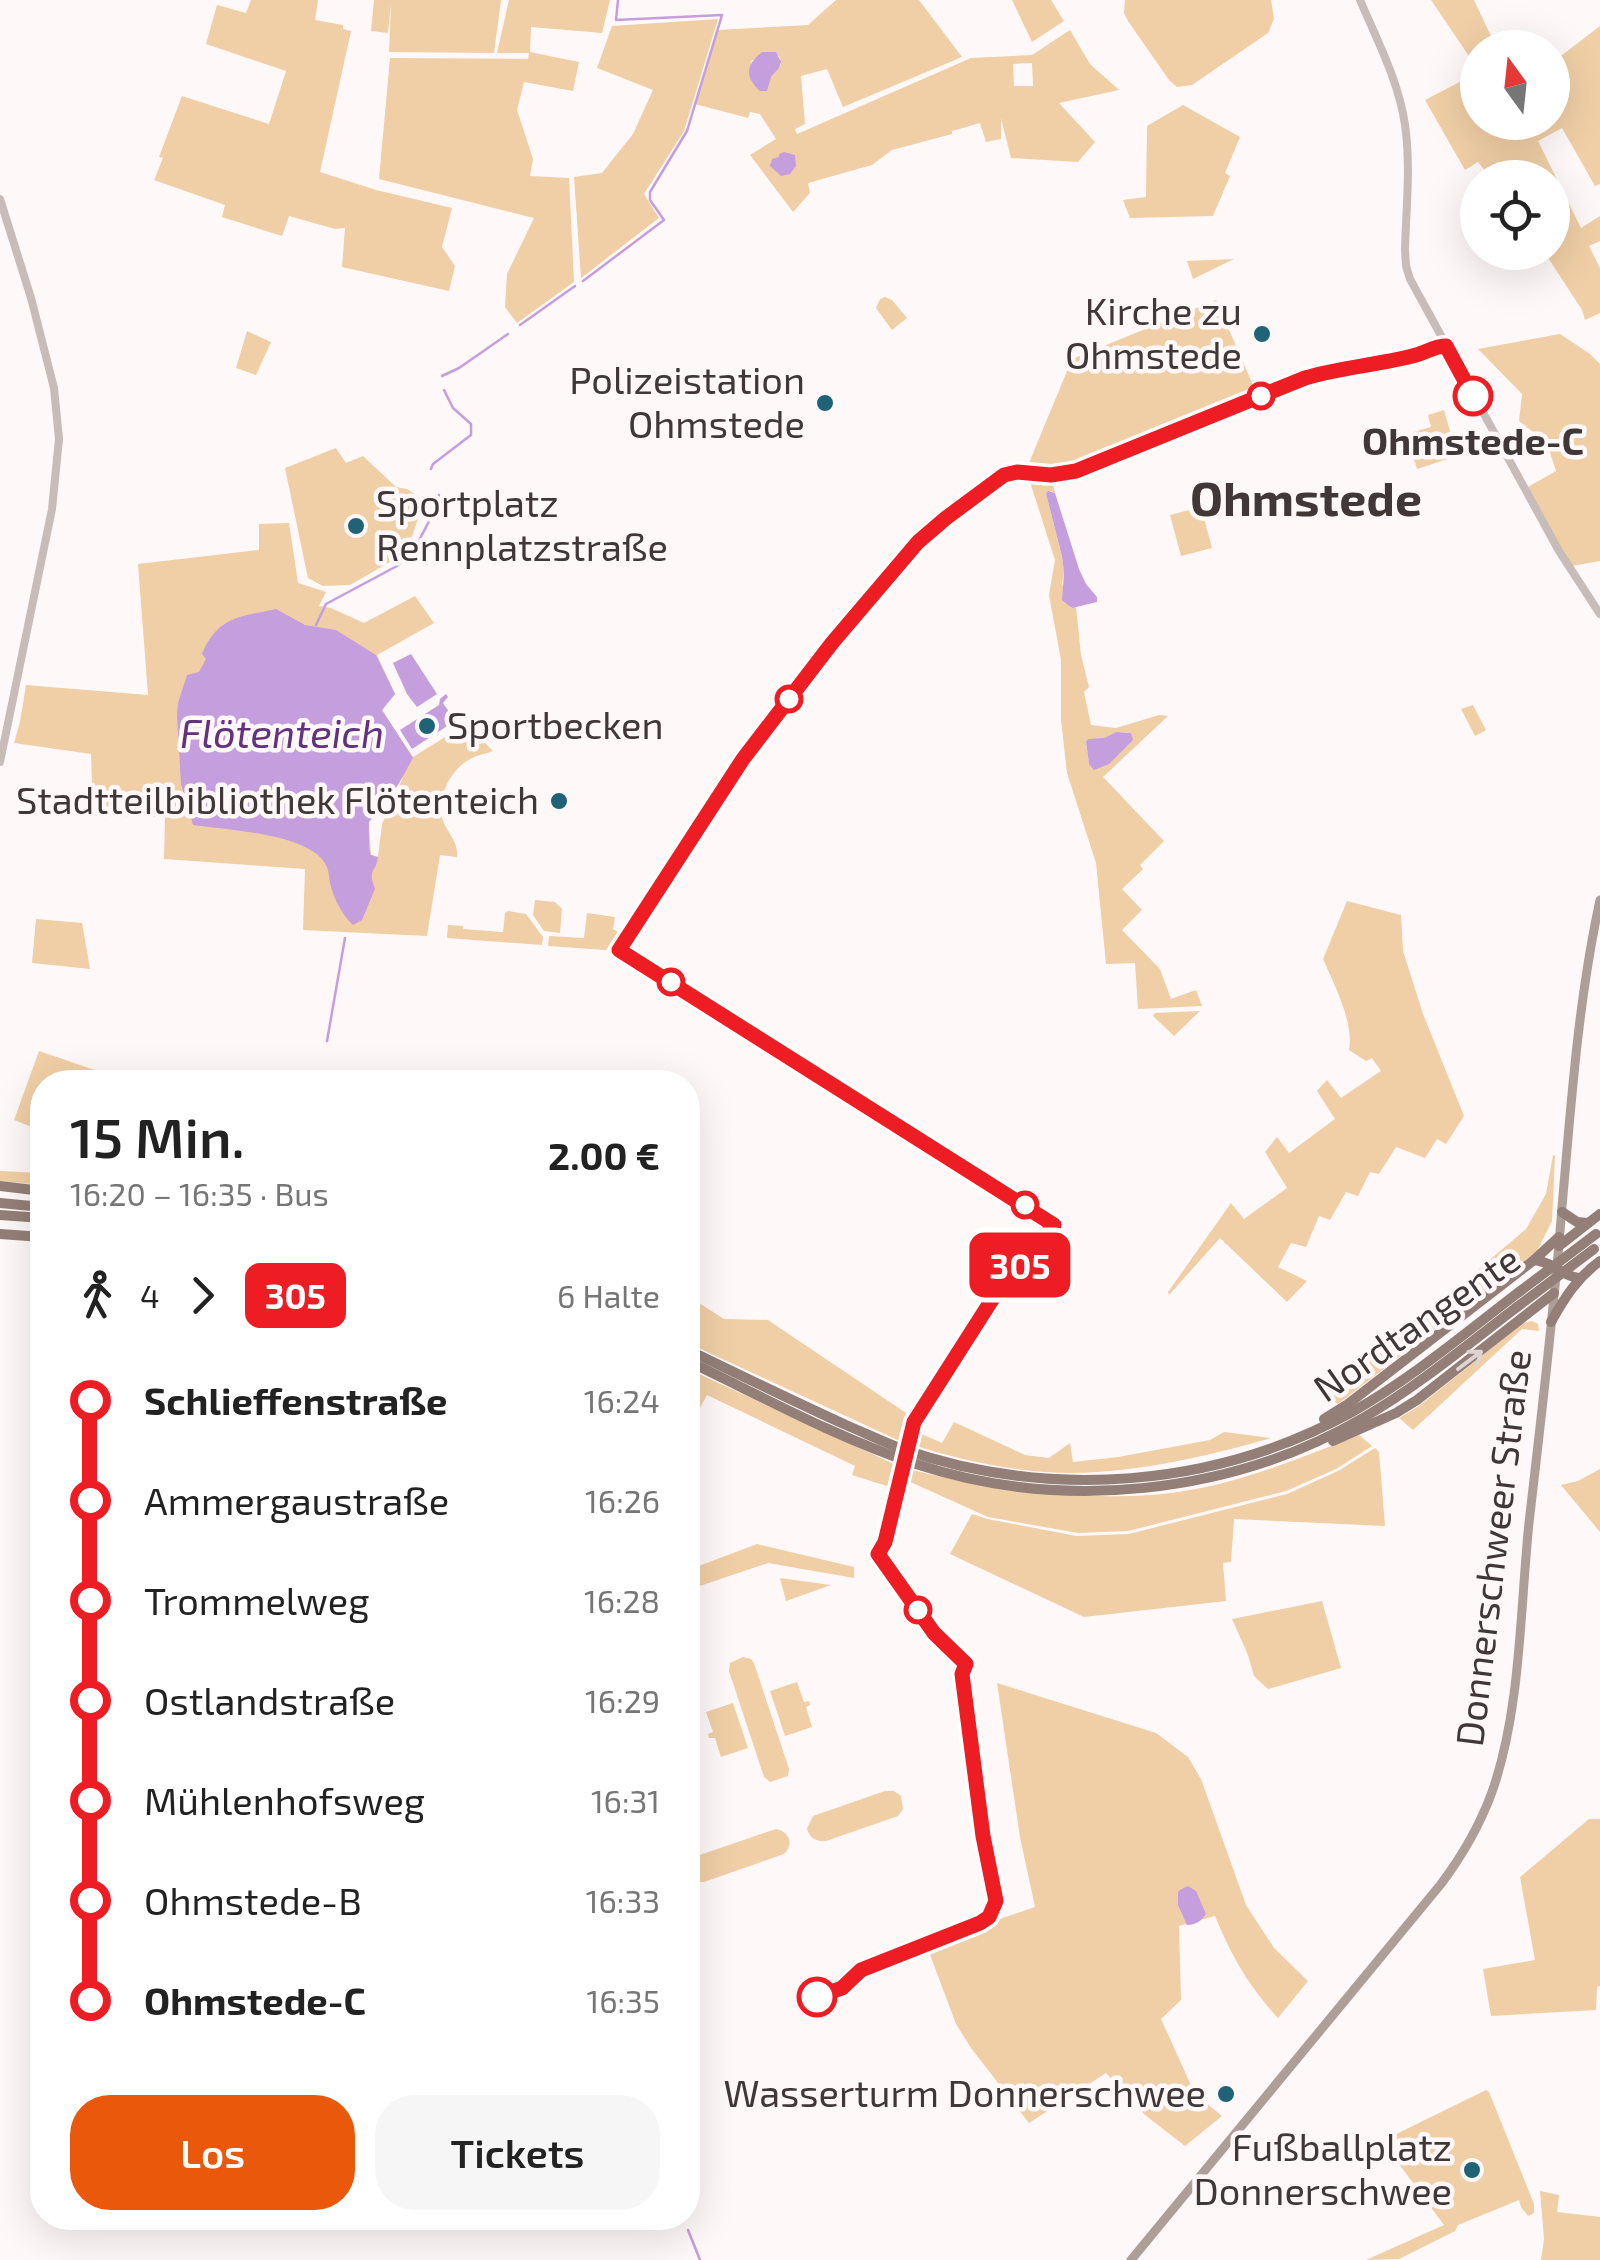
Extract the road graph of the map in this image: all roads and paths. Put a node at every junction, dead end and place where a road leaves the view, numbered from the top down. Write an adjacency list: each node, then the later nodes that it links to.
1 (1360, 0): 3 (street)
2 (0, 198): 4 (street)
3 (1600, 614)
4 (0, 762)
5 (1600, 900): 10 (main road, Donnerschweer Straße)
6 (0, 1186): 7 (highway)
7 (30, 1190)
8 (0, 1204): 9 (highway)
9 (30, 1206)
10 (1562, 1212): 14 (highway); 18 (main road, Donnerschweer Straße)
11 (1600, 1214): 14 (highway)
12 (0, 1215): 13 (highway)
13 (30, 1217)
14 (1589, 1223): 18 (highway)
15 (0, 1234): 16 (highway)
16 (30, 1236)
17 (1597, 1240): 28 (highway, Nordtangente, bridge); 28 (highway, Nordtangente, bridge)
18 (1559, 1242): 19 (highway); 21 (main road, Donnerschweer Straße)
19 (1534, 1260): 21 (highway); 28 (highway)
20 (1600, 1262): 22 (highway)
21 (1557, 1268): 22 (highway); 23 (main road, Donnerschweer Straße)
22 (1579, 1278): 25 (highway)
23 (1554, 1294): 24 (highway); 25 (main road, Donnerschweer Straße)
24 (1523, 1319): 25 (highway); 28 (highway, one-way to 24)
25 (1551, 1326): 32 (main road, Donnerschweer Straße)
26 (700, 1356): 31 (highway, Nordtangente)
27 (700, 1368): 31 (highway, Nordtangente)
28 (1360, 1414): 29 (highway, Nordtangente); 29 (highway)
29 (1337, 1426): 30 (highway, Nordtangente); 30 (highway)
30 (1297, 1444): 31 (highway, Nordtangente)
31 (895, 1452)
32 (1131, 2260)

